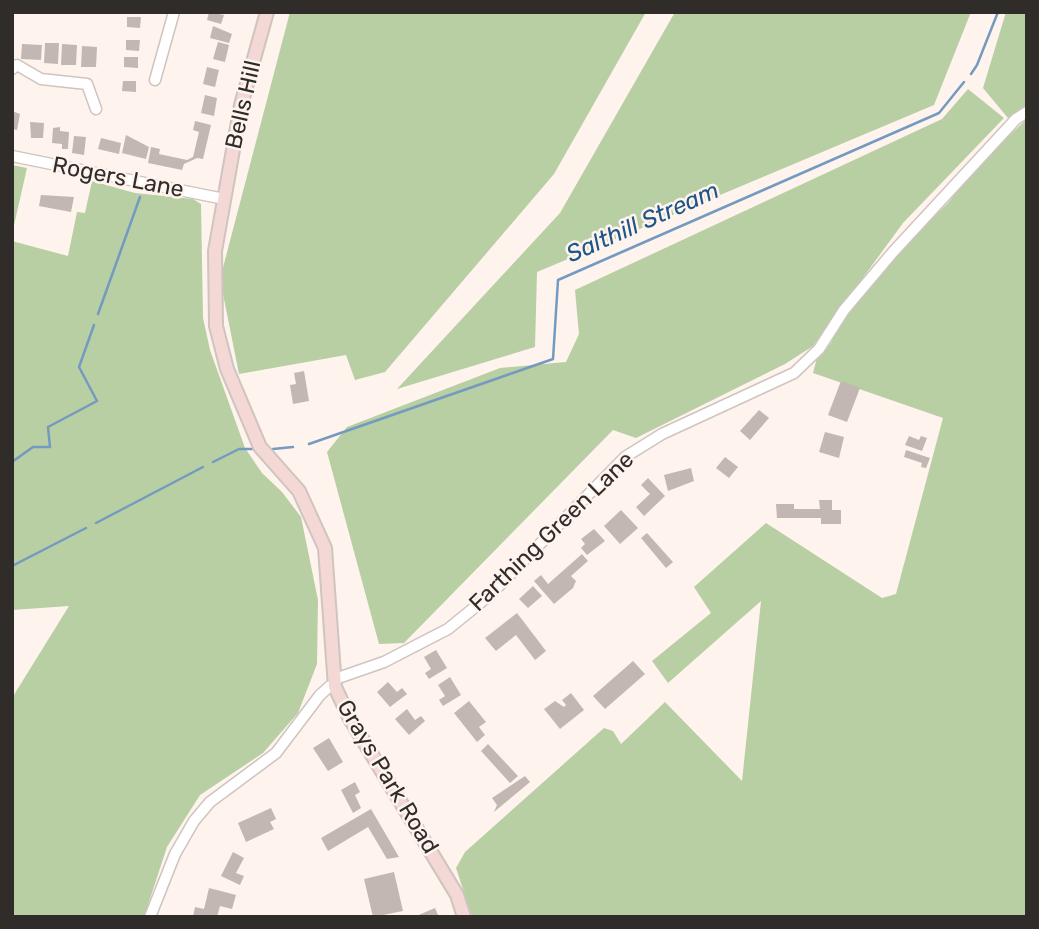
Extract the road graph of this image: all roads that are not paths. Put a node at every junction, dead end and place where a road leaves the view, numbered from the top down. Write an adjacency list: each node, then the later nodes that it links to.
1 (174, 12): 4 (street)
2 (267, 12): 8 (main road, Bells Hill)
3 (12, 69): 5 (street)
4 (155, 80)
5 (96, 108)
6 (1027, 112): 9 (street, Farthing Green Lane)
7 (12, 156): 8 (street, Rogers Lane)
8 (224, 199): 9 (main road, Grays Park Road)
9 (335, 683): 10 (street); 11 (main road, Grays Park Road)
10 (150, 917)
11 (464, 917)

